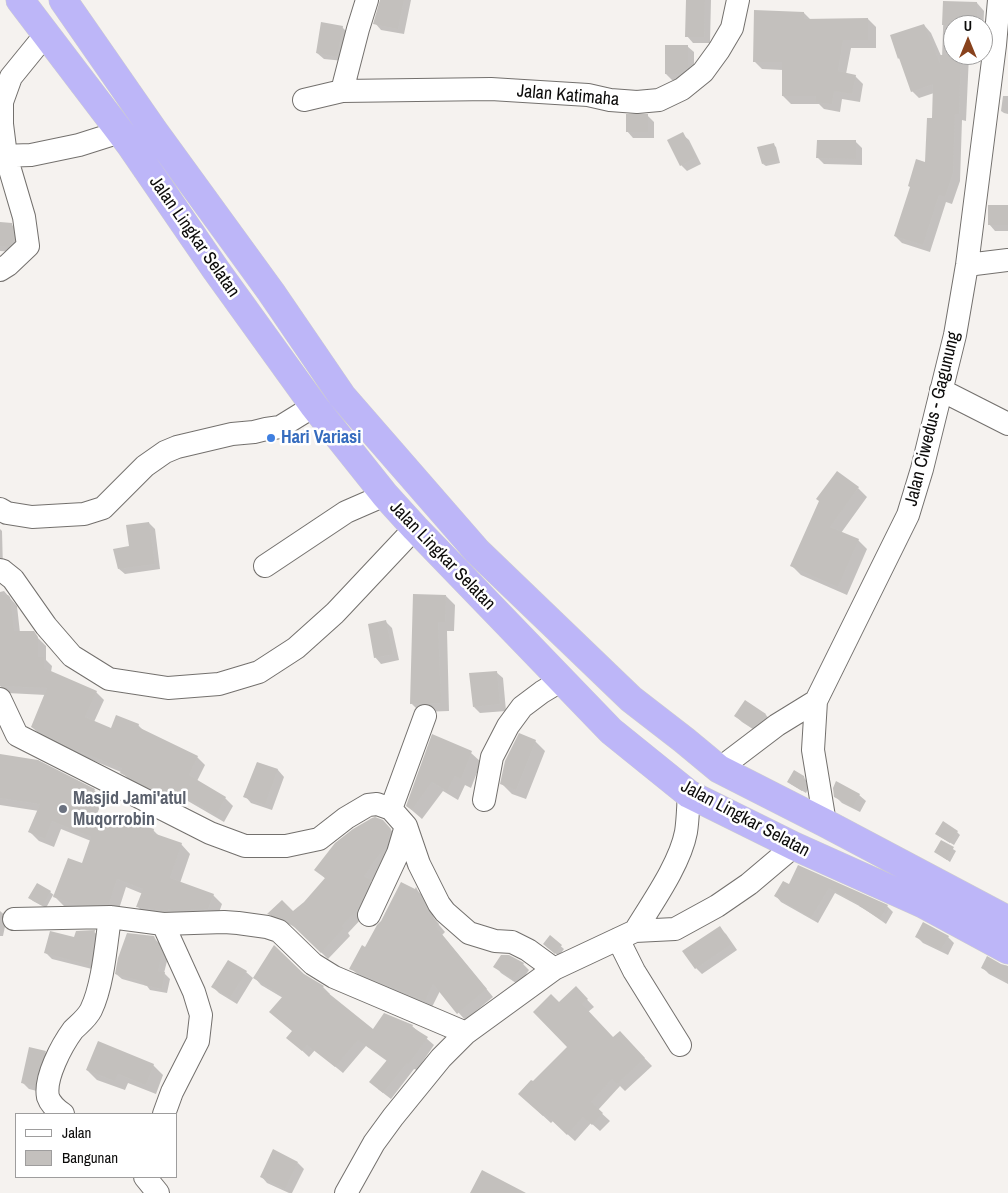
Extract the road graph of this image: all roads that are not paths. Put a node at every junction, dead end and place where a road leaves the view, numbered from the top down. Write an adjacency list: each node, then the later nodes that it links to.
1 (20, 0): 6 (highway, Jalan Lingkar Selatan)
2 (63, 0): 17 (highway, Jalan Lingkar Selatan)
3 (367, 0): 7 (street)
4 (738, 0): 7 (street, Jalan Katimaha)
5 (1002, 14): 12 (street, Jalan Ciwedus - Gagunung)
6 (46, 34): 9 (highway, Jalan Lingkar Selatan); 10 (street)
7 (342, 91): 8 (street, Jalan Katimaha)
8 (304, 100)
9 (120, 132): 10 (street); 15 (highway, Jalan Lingkar Selatan)
10 (3, 156): 13 (street)
11 (1008, 260): 12 (street)
12 (967, 264): 14 (street, Jalan Ciwedus - Gagunung)
13 (0, 270)
14 (942, 390): 16 (street); 25 (street, Jalan Ciwedus - Gagunung)
15 (314, 406): 18 (highway, Jalan Lingkar Selatan); 19 (street)
16 (1008, 424)
17 (411, 477): 18 (highway); 28 (highway, Jalan Lingkar Selatan)
18 (385, 495): 20 (highway, Jalan Lingkar Selatan); 21 (street)
19 (0, 510)
20 (415, 528): 22 (street); 23 (highway, Jalan Lingkar Selatan)
21 (266, 566)
22 (0, 570)
23 (562, 680): 29 (highway, Jalan Lingkar Selatan); 30 (street)
24 (0, 700): 27 (street)
25 (816, 701): 28 (street); 32 (street)
26 (425, 716): 31 (street)
27 (8, 738): 31 (street)
28 (719, 769): 32 (highway, Jalan Lingkar Selatan)
29 (689, 794): 34 (highway, Jalan Lingkar Selatan); 40 (street)
30 (484, 800)
31 (390, 809): 33 (street)
32 (825, 823): 38 (highway, Jalan Lingkar Selatan)
33 (406, 826): 35 (street); 42 (street)
34 (794, 846): 40 (street); 41 (highway, Jalan Lingkar Selatan)
35 (369, 915)
36 (110, 916): 37 (street); 39 (street); 45 (street)
37 (14, 919)
38 (1008, 920)
39 (163, 924): 43 (street); 46 (street)
40 (627, 935): 42 (street); 44 (street)
41 (1008, 950)
42 (554, 969): 43 (street)
43 (466, 1034): 47 (street)
44 (680, 1045)
45 (61, 1113)
46 (164, 1113)
47 (346, 1193)

